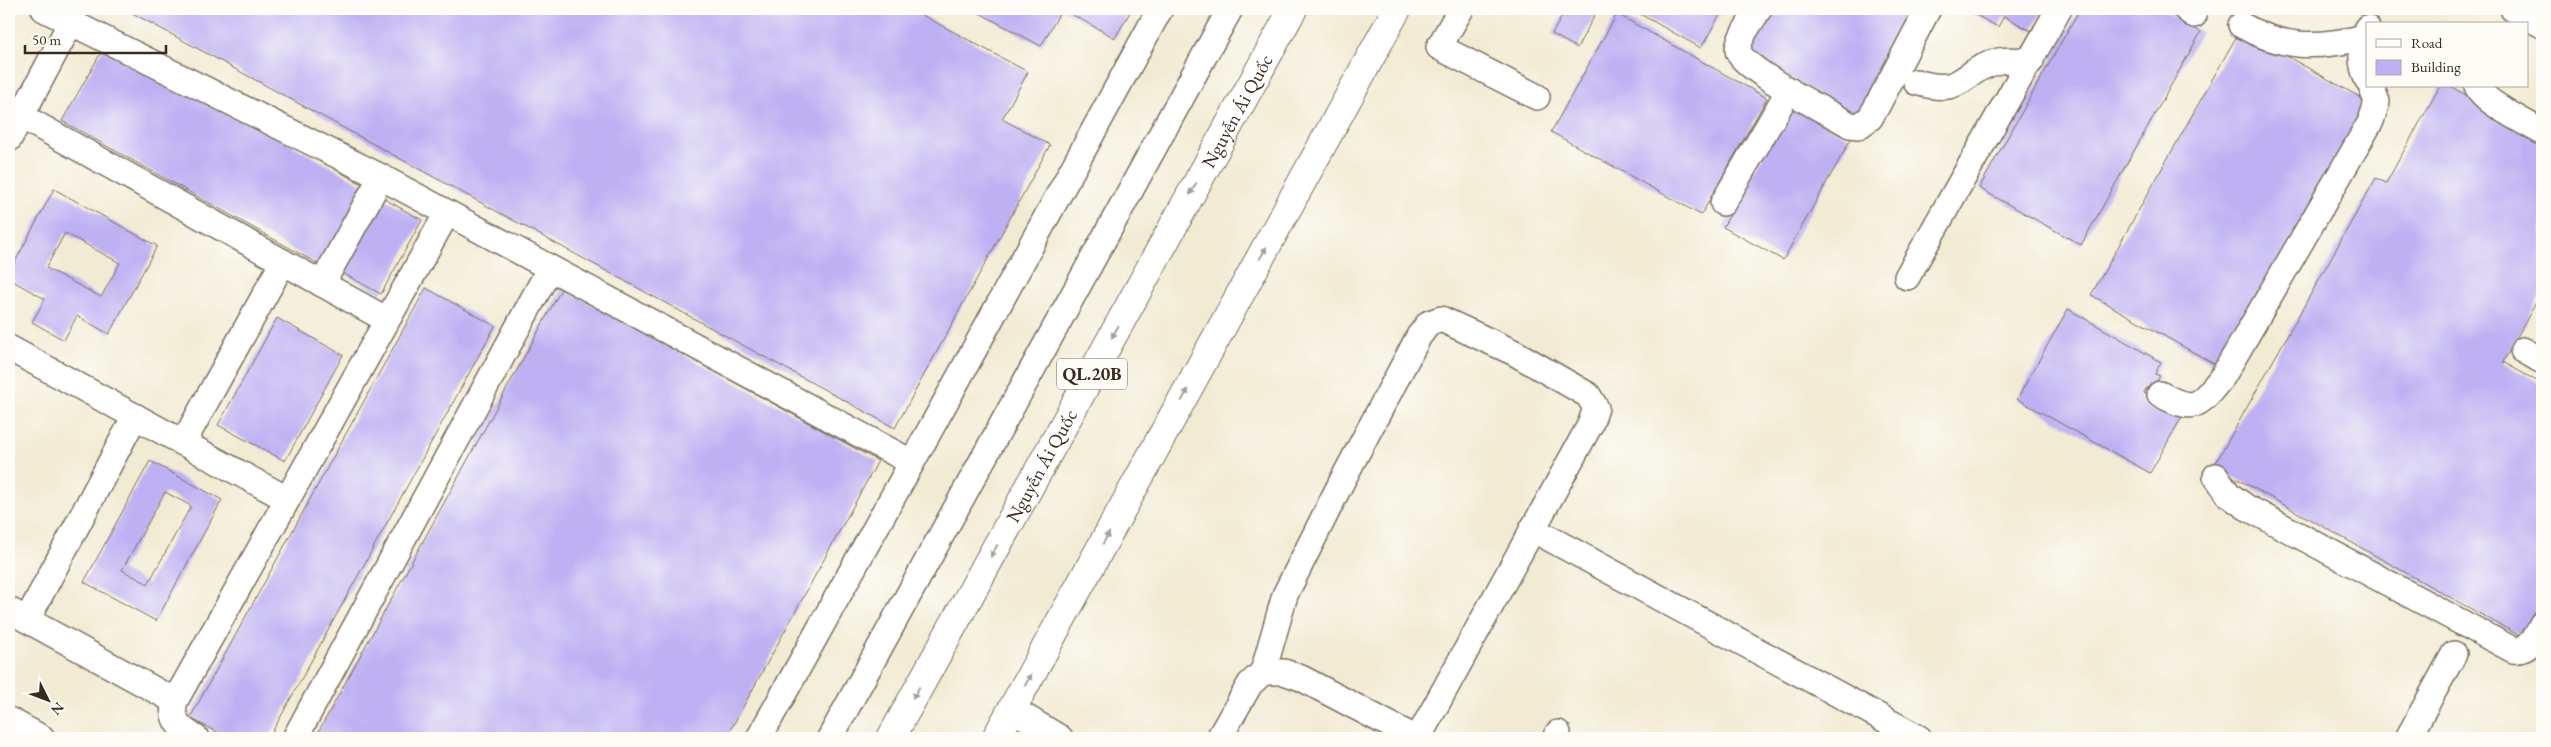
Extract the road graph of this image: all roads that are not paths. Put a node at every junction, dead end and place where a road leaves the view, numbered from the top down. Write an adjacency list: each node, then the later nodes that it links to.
1 (44, 9): 15 (street)
2 (1160, 9): 41 (street)
3 (1230, 9): 56 (street)
4 (1293, 9): 57 (main road, Nguyễn Ái Quốc / QL.20B, one-way to 57)
5 (1397, 9): 50 (main road, one-way to 5)
6 (1461, 9): 25 (street)
7 (1759, 9): 24 (street)
8 (1928, 9): 24 (street)
9 (2059, 9): 19 (street)
10 (2377, 9): 13 (street)
11 (2509, 9): 14 (street)
12 (2513, 9): 17 (street)
13 (2370, 22)
14 (2502, 22)
15 (70, 24): 26 (street); 29 (street)
16 (2241, 25): 18 (street)
17 (2542, 25)
18 (2366, 30): 20 (street)
19 (2031, 61): 21 (street); 34 (street)
20 (2366, 77)
21 (1916, 82)
22 (2372, 88): 38 (street)
23 (2478, 88): 27 (street)
24 (1789, 90): 30 (street)
25 (1537, 97)
26 (21, 116): 28 (street); 32 (street)
27 (2542, 132)
28 (9, 139)
29 (381, 177): 31 (street); 35 (street)
30 (1723, 203)
31 (447, 213): 33 (street); 36 (street)
32 (282, 262): 35 (street); 40 (street)
33 (550, 268): 41 (street); 54 (street)
34 (1907, 277)
35 (322, 284): 36 (street)
36 (387, 320): 43 (street)
37 (9, 348): 39 (street)
38 (2160, 394)
39 (135, 416): 40 (street); 45 (street)
40 (183, 443): 43 (street)
41 (911, 462): 55 (street)
42 (2216, 476): 46 (street)
43 (288, 499): 49 (street)
44 (1532, 529): 48 (street); 61 (street); 62 (street)
45 (18, 615): 49 (street)
46 (2542, 624)
47 (2454, 654): 63 (street)
48 (1263, 672): 60 (street); 61 (street)
49 (175, 701): 53 (street)
50 (1012, 710): 58 (main road); 59 (street)
51 (9, 720): 52 (street)
52 (42, 738)
53 (196, 738)
54 (295, 738)
55 (759, 738)
56 (830, 738)
57 (891, 738)
58 (996, 738)
59 (1060, 738)
60 (1219, 738)
61 (1416, 738)
62 (1919, 738)
63 (2408, 738)

